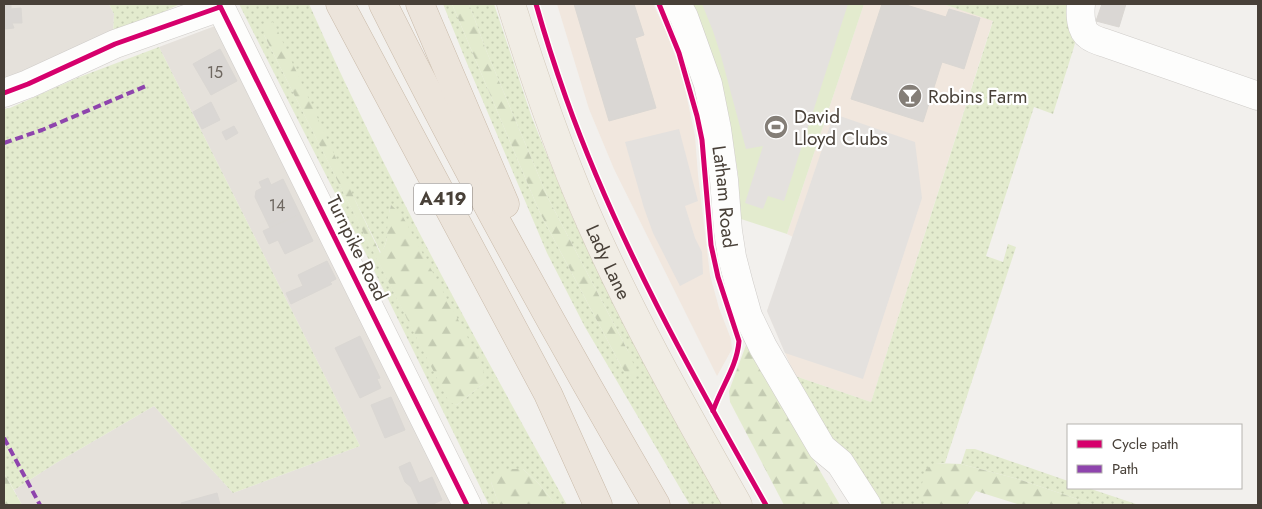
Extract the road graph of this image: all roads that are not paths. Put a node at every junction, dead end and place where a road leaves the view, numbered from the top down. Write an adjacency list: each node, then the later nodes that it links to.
1 (340, 4): 11 (highway, A419)
2 (383, 4): 10 (highway, A419)
3 (420, 4): 10 (highway, A419)
4 (512, 4): 17 (main road, Lady Lane)
5 (677, 4): 12 (street, Latham Road)
6 (1082, 4): 9 (street)
7 (220, 5): 8 (street); 13 (street, Turnpike Road)
8 (4, 93)
9 (1258, 96)
10 (573, 362): 16 (highway, A419)
11 (548, 394): 14 (highway, A419); 15 (highway, A419)
12 (822, 448): 18 (street); 19 (street)
13 (467, 505)
14 (598, 505)
15 (614, 505)
16 (656, 505)
17 (738, 505)
18 (847, 505)
19 (867, 505)

